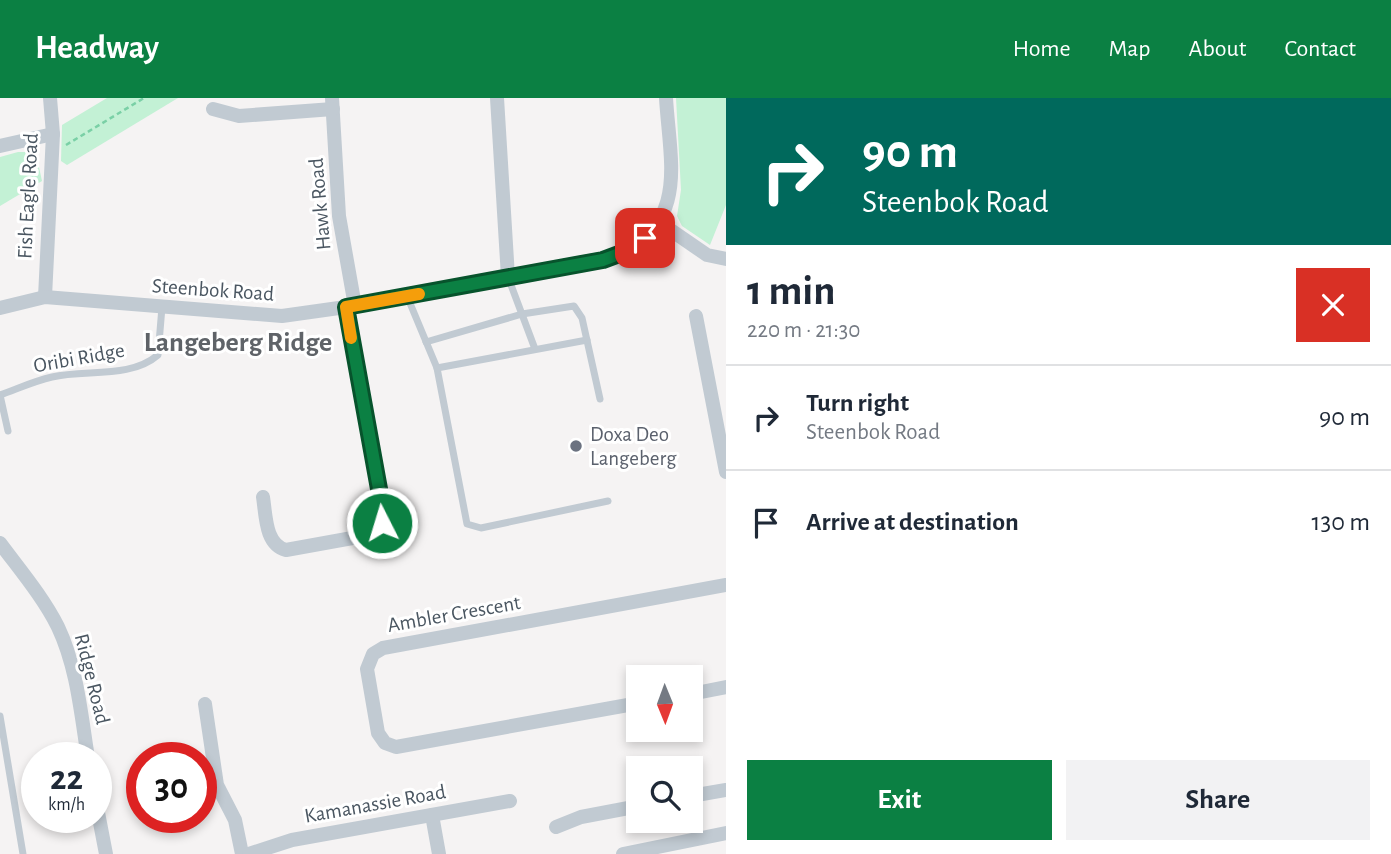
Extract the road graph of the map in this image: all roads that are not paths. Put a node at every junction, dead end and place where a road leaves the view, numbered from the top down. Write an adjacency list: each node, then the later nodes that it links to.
1 (50, 98): 6 (street, Fish Eagle Road)
2 (497, 98): 10 (street)
3 (666, 98): 8 (street)
4 (332, 104): 5 (street); 13 (street, Hawk Road)
5 (212, 109)
6 (53, 134): 7 (street); 12 (street, Fish Eagle Road)
7 (0, 146)
8 (659, 222): 9 (street); 10 (street, Steenbok Road)
9 (726, 259)
10 (508, 277): 11 (street, Steenbok Road); 16 (lane)
11 (407, 296): 13 (street, Steenbok Road); 19 (lane)
12 (45, 297): 14 (street, Steenbok Road); 15 (street, Steenbok Road)
13 (350, 306): 14 (street, Steenbok Road); 27 (street, Hawk Road)
14 (162, 307): 22 (lane, Oribi Ridge)
15 (0, 308)
16 (522, 314): 18 (lane); 19 (lane); 20 (lane)
17 (696, 316): 24 (street)
18 (587, 340): 20 (lane); 23 (lane)
19 (426, 342): 21 (lane)
20 (535, 349): 21 (lane)
21 (437, 368): 28 (lane)
22 (0, 395): 25 (lane, Oribi Ridge)
23 (600, 399)
24 (721, 414): 26 (street)
25 (8, 431)
26 (726, 472)
27 (263, 498)
28 (608, 501)
29 (0, 543): 36 (street, Ridge Road)
30 (726, 585): 34 (street, Ambler Crescent)
31 (726, 687): 32 (street)
32 (704, 691)
33 (205, 704): 47 (street)
34 (626, 706)
35 (0, 716): 45 (lane)
36 (85, 742)
37 (726, 790): 38 (street)
38 (703, 794)
39 (510, 801): 41 (street, Kamanassie Road)
40 (626, 808): 42 (street)
41 (432, 815): 48 (street, Kamanassie Road); 49 (street)
42 (556, 827)
43 (102, 833): 46 (street)
44 (726, 833): 50 (street)
45 (23, 854)
46 (106, 854)
47 (242, 854)
48 (249, 854)
49 (439, 854)
50 (623, 854)

